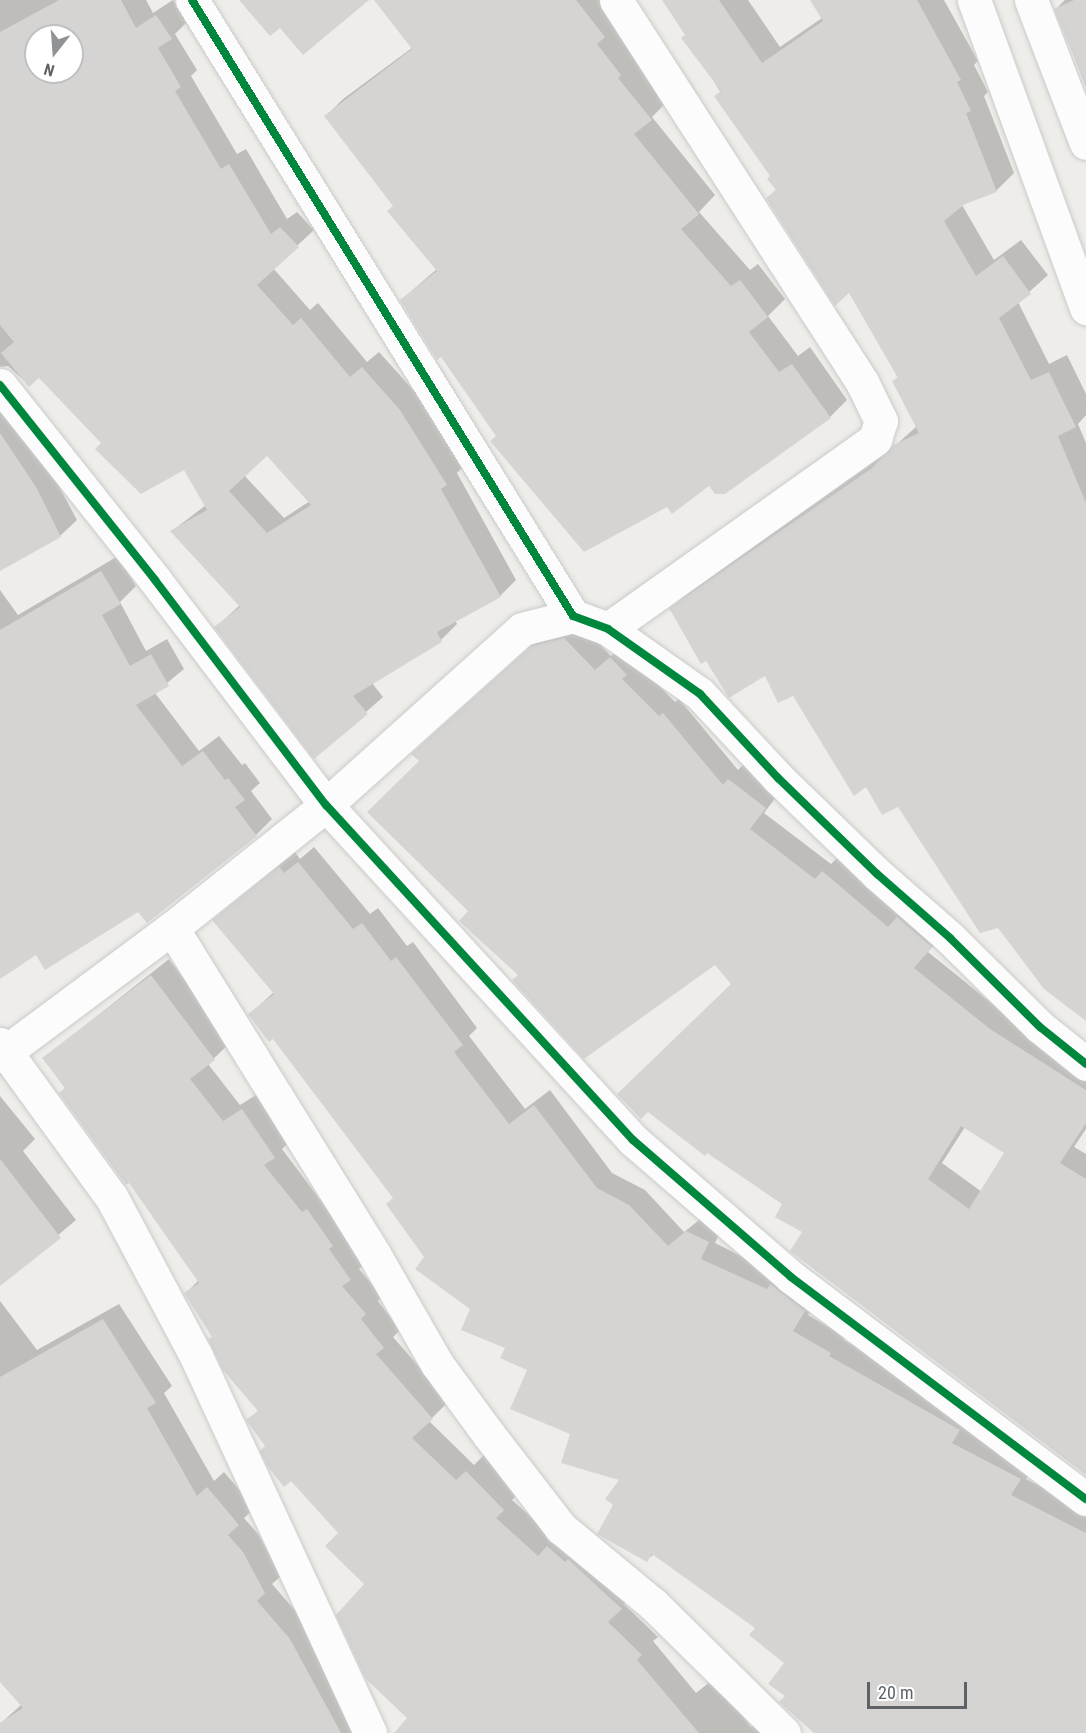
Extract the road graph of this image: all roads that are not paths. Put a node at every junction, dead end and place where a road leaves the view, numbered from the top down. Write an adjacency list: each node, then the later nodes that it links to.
1 (192, 0): 8 (street)
2 (616, 0): 9 (street)
3 (974, 0): 6 (street)
4 (1031, 0): 5 (street)
5 (1086, 143)
6 (1086, 308)
7 (0, 386): 10 (street)
8 (573, 616): 9 (street); 10 (street)
9 (608, 629): 13 (street)
10 (326, 805): 11 (street); 14 (street)
11 (172, 928): 12 (street); 16 (street)
12 (2, 1051): 15 (street)
13 (1086, 1064)
14 (1086, 1499)
15 (370, 1733)
16 (784, 1733)

